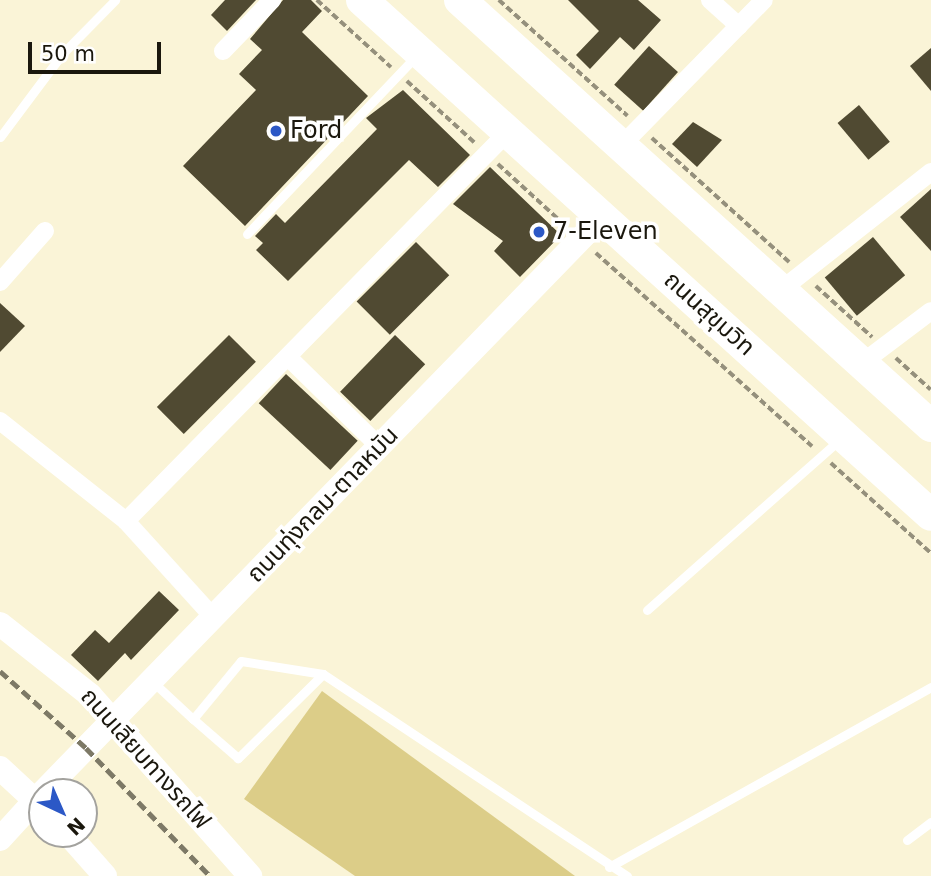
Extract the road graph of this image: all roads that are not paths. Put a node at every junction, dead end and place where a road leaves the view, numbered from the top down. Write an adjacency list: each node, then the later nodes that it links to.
1 (115, 0): 11 (lane)
2 (272, 0): 8 (street)
3 (362, 0): 9 (highway, ถนนสุขุมวิท)
4 (460, 0): 10 (highway)
5 (710, 0): 7 (street)
6 (764, 0): 7 (street)
7 (739, 26): 10 (street)
8 (223, 51)
9 (409, 63): 12 (highway, ถนนสุขุมวิท); 16 (lane)
10 (630, 136): 18 (highway)
11 (0, 137)
12 (497, 143): 14 (highway, ถนนสุขุมวิท); 21 (street)
13 (931, 172): 18 (street)
14 (591, 228): 24 (highway, ถนนสุขุมวิท); 25 (street, ถนนทุ่งกลม-ตาลหมัน)
15 (45, 231): 17 (street)
16 (247, 234)
17 (0, 282)
18 (792, 282): 20 (highway)
19 (931, 311): 20 (street)
20 (873, 355): 23 (highway)
21 (288, 357): 25 (street); 27 (street)
22 (0, 421): 27 (street)
23 (931, 426)
24 (833, 446): 26 (highway, ถนนสุขุมวิท); 28 (lane)
25 (380, 447): 29 (street, ถนนทุ่งกลม-ตาลหมัน)
26 (931, 515)
27 (126, 521): 29 (street)
28 (647, 610)
29 (214, 618): 32 (street, ถนนทุ่งกลม-ตาลหมัน)
30 (0, 624): 35 (street, ถนนเลียบทางรถไฟ)
31 (323, 674): 34 (lane); 34 (lane); 44 (lane)
32 (152, 680): 34 (lane); 35 (street, ถนนทุ่งกลม-ตาลหมัน)
33 (931, 687): 44 (lane)
34 (192, 719)
35 (114, 720): 37 (street, ถนนทุ่งกลม-ตาลหมัน); 46 (street, ถนนเลียบทางรถไฟ)
36 (0, 768): 38 (street)
37 (60, 778)
38 (28, 788)
39 (28, 811): 41 (street, ถนนทุ่งกลม-ตาลหมัน)
40 (931, 822): 42 (lane)
41 (0, 839)
42 (907, 840)
43 (80, 848): 45 (street)
44 (609, 867): 47 (lane)
45 (105, 876)
46 (250, 876)
47 (626, 876)

